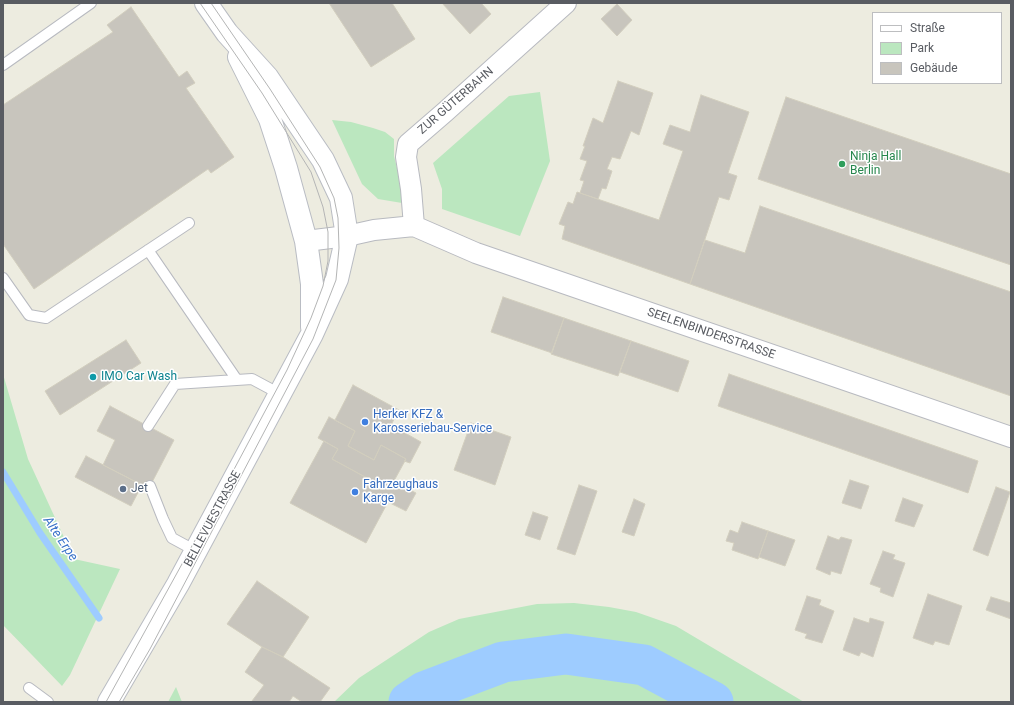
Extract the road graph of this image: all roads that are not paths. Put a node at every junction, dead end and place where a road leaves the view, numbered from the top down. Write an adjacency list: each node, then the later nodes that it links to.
1 (91, 3): 5 (lane)
2 (206, 3): 4 (street)
3 (566, 3): 7 (street, ZUR GÜTERBAHN)
4 (227, 33): 8 (street); 9 (street)
5 (3, 66)
6 (189, 223): 10 (lane)
7 (414, 226): 8 (street); 16 (street, SEELENBINDERSTRASSE)
8 (347, 236): 9 (street); 12 (street)
9 (306, 241): 12 (street)
10 (148, 250): 11 (lane); 13 (lane)
11 (3, 278)
12 (312, 334): 14 (street, BELLEVUESTRASSE)
13 (237, 380): 14 (lane); 15 (lane)
14 (280, 394): 18 (street, BELLEVUESTRASSE)
15 (148, 426)
16 (1011, 437)
17 (150, 486): 18 (lane)
18 (196, 551): 21 (street, BELLEVUESTRASSE)
19 (29, 688): 20 (lane)
20 (48, 702)
21 (109, 702)

